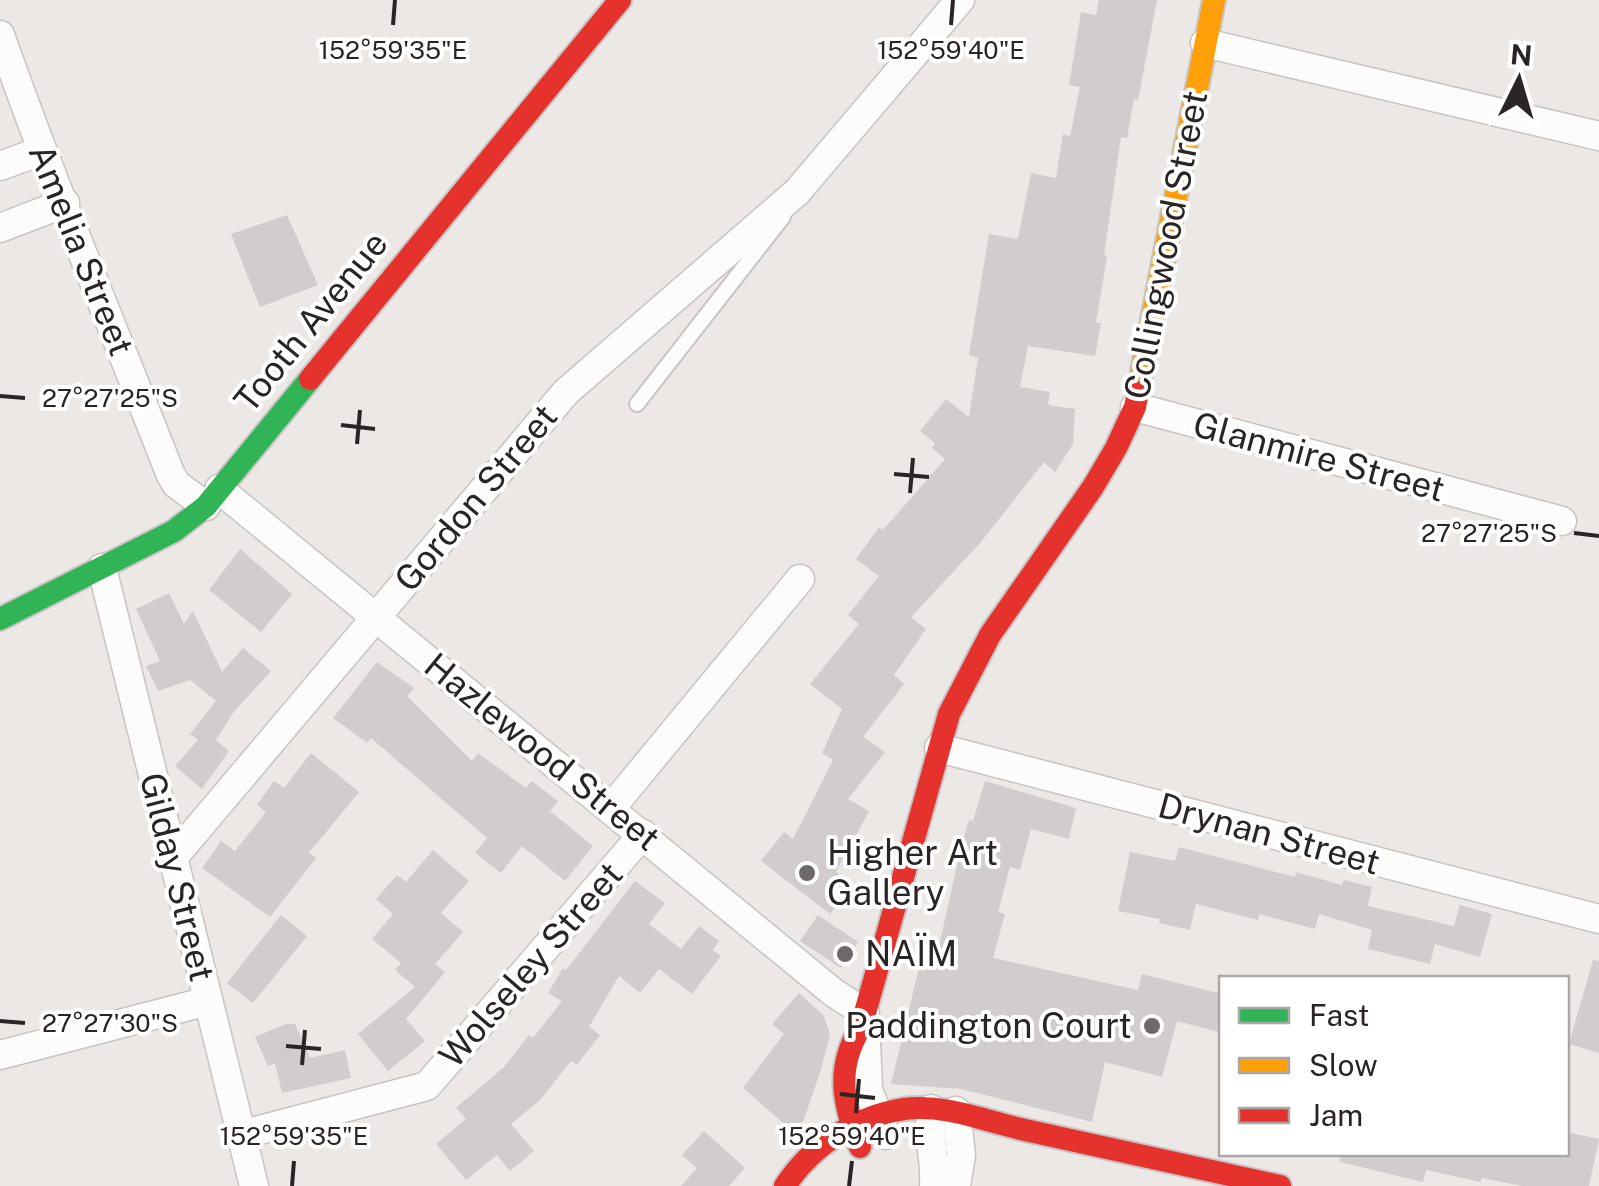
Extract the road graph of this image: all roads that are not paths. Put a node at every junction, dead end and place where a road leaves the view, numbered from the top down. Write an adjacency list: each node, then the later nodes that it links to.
1 (960, 0): 9 (street, Gordon Street)
2 (1214, 0): 5 (street, Collingwood Street)
3 (607, 2): 14 (street, Tooth Avenue)
4 (0, 34): 7 (street, Amelia Street)
5 (1206, 43): 6 (street); 13 (street, Collingwood Street)
6 (1599, 136)
7 (40, 151): 8 (street); 10 (street, Amelia Street)
8 (0, 166)
9 (816, 172): 12 (lane, Gordon Street); 18 (street, Gordon Street)
10 (64, 204): 11 (street); 14 (street, Amelia Street)
11 (0, 228)
12 (636, 404)
13 (1135, 408): 15 (street, Glanmire Street); 20 (street, Collingwood Street)
14 (213, 498): 16 (street, Tooth Avenue); 18 (street, Hazlewood Street)
15 (1562, 521)
16 (102, 568): 19 (street, Tooth Avenue); 23 (street, Gilday Street)
17 (800, 579): 21 (street)
18 (374, 616): 21 (street, Hazlewood Street); 23 (street, Gordon Street)
19 (0, 619)
20 (938, 748): 24 (street, Drynan Street); 26 (street, Collingwood Street)
21 (611, 808): 22 (street, Hazlewood Street)
22 (643, 834): 26 (street, Hazlewood Street); 30 (street, Wolseley Street)
23 (172, 859): 25 (street, Gilday Street)
24 (1599, 919)
25 (208, 1001): 27 (street); 30 (street, Gilday Street)
26 (863, 1020): 29 (street, Collingwood Street)
27 (0, 1054)
28 (944, 1119): 29 (street); 31 (street); 35 (street)
29 (869, 1130): 33 (street); 34 (street)
30 (241, 1135): 32 (street, Gilday Street)
31 (952, 1184)
32 (254, 1186)
33 (785, 1186)
34 (802, 1186)
35 (1280, 1186)

